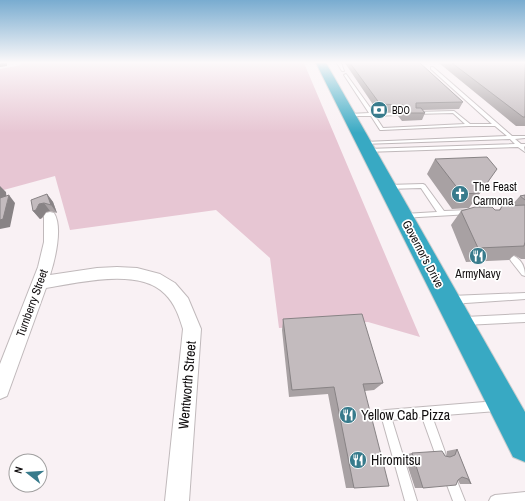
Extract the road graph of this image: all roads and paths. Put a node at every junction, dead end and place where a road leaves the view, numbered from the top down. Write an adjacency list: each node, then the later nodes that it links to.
1 (339, 86): 6 (highway, Governor's Drive)
2 (350, 86): 6 (lane)
3 (453, 86): 8 (lane)
4 (397, 114): 6 (lane)
5 (416, 114): 7 (lane)
6 (362, 117): 7 (lane); 12 (highway, Governor's Drive)
7 (469, 125): 8 (lane)
8 (496, 125): 9 (lane)
9 (511, 137): 10 (lane); 11 (lane); 12 (lane)
10 (525, 137)
11 (522, 145): 12 (lane); 13 (lane)
12 (365, 147): 14 (highway, Governor's Drive)
13 (525, 150)
14 (387, 188): 16 (lane); 18 (highway, Governor's Drive)
15 (478, 211): 16 (lane)
16 (442, 214): 18 (lane)
17 (50, 216): 21 (street, Turnberry Street)
18 (402, 216): 23 (highway, Governor's Drive)
19 (514, 259): 20 (lane)
20 (525, 273)
21 (40, 283): 26 (street, Turnberry Street); 33 (street, Wentworth Street)
22 (525, 296): 23 (lane)
23 (447, 300): 25 (highway, Governor's Drive)
24 (525, 318): 25 (lane)
25 (459, 322): 27 (highway, Governor's Drive)
26 (0, 389)
27 (504, 405): 28 (lane); 29 (highway, Governor's Drive)
28 (425, 412): 30 (lane); 34 (lane)
29 (525, 445)
30 (440, 452)
31 (452, 484): 35 (lane)
32 (525, 498): 36 (lane)
33 (177, 501)
34 (411, 501)
35 (459, 501)
36 (495, 501)

